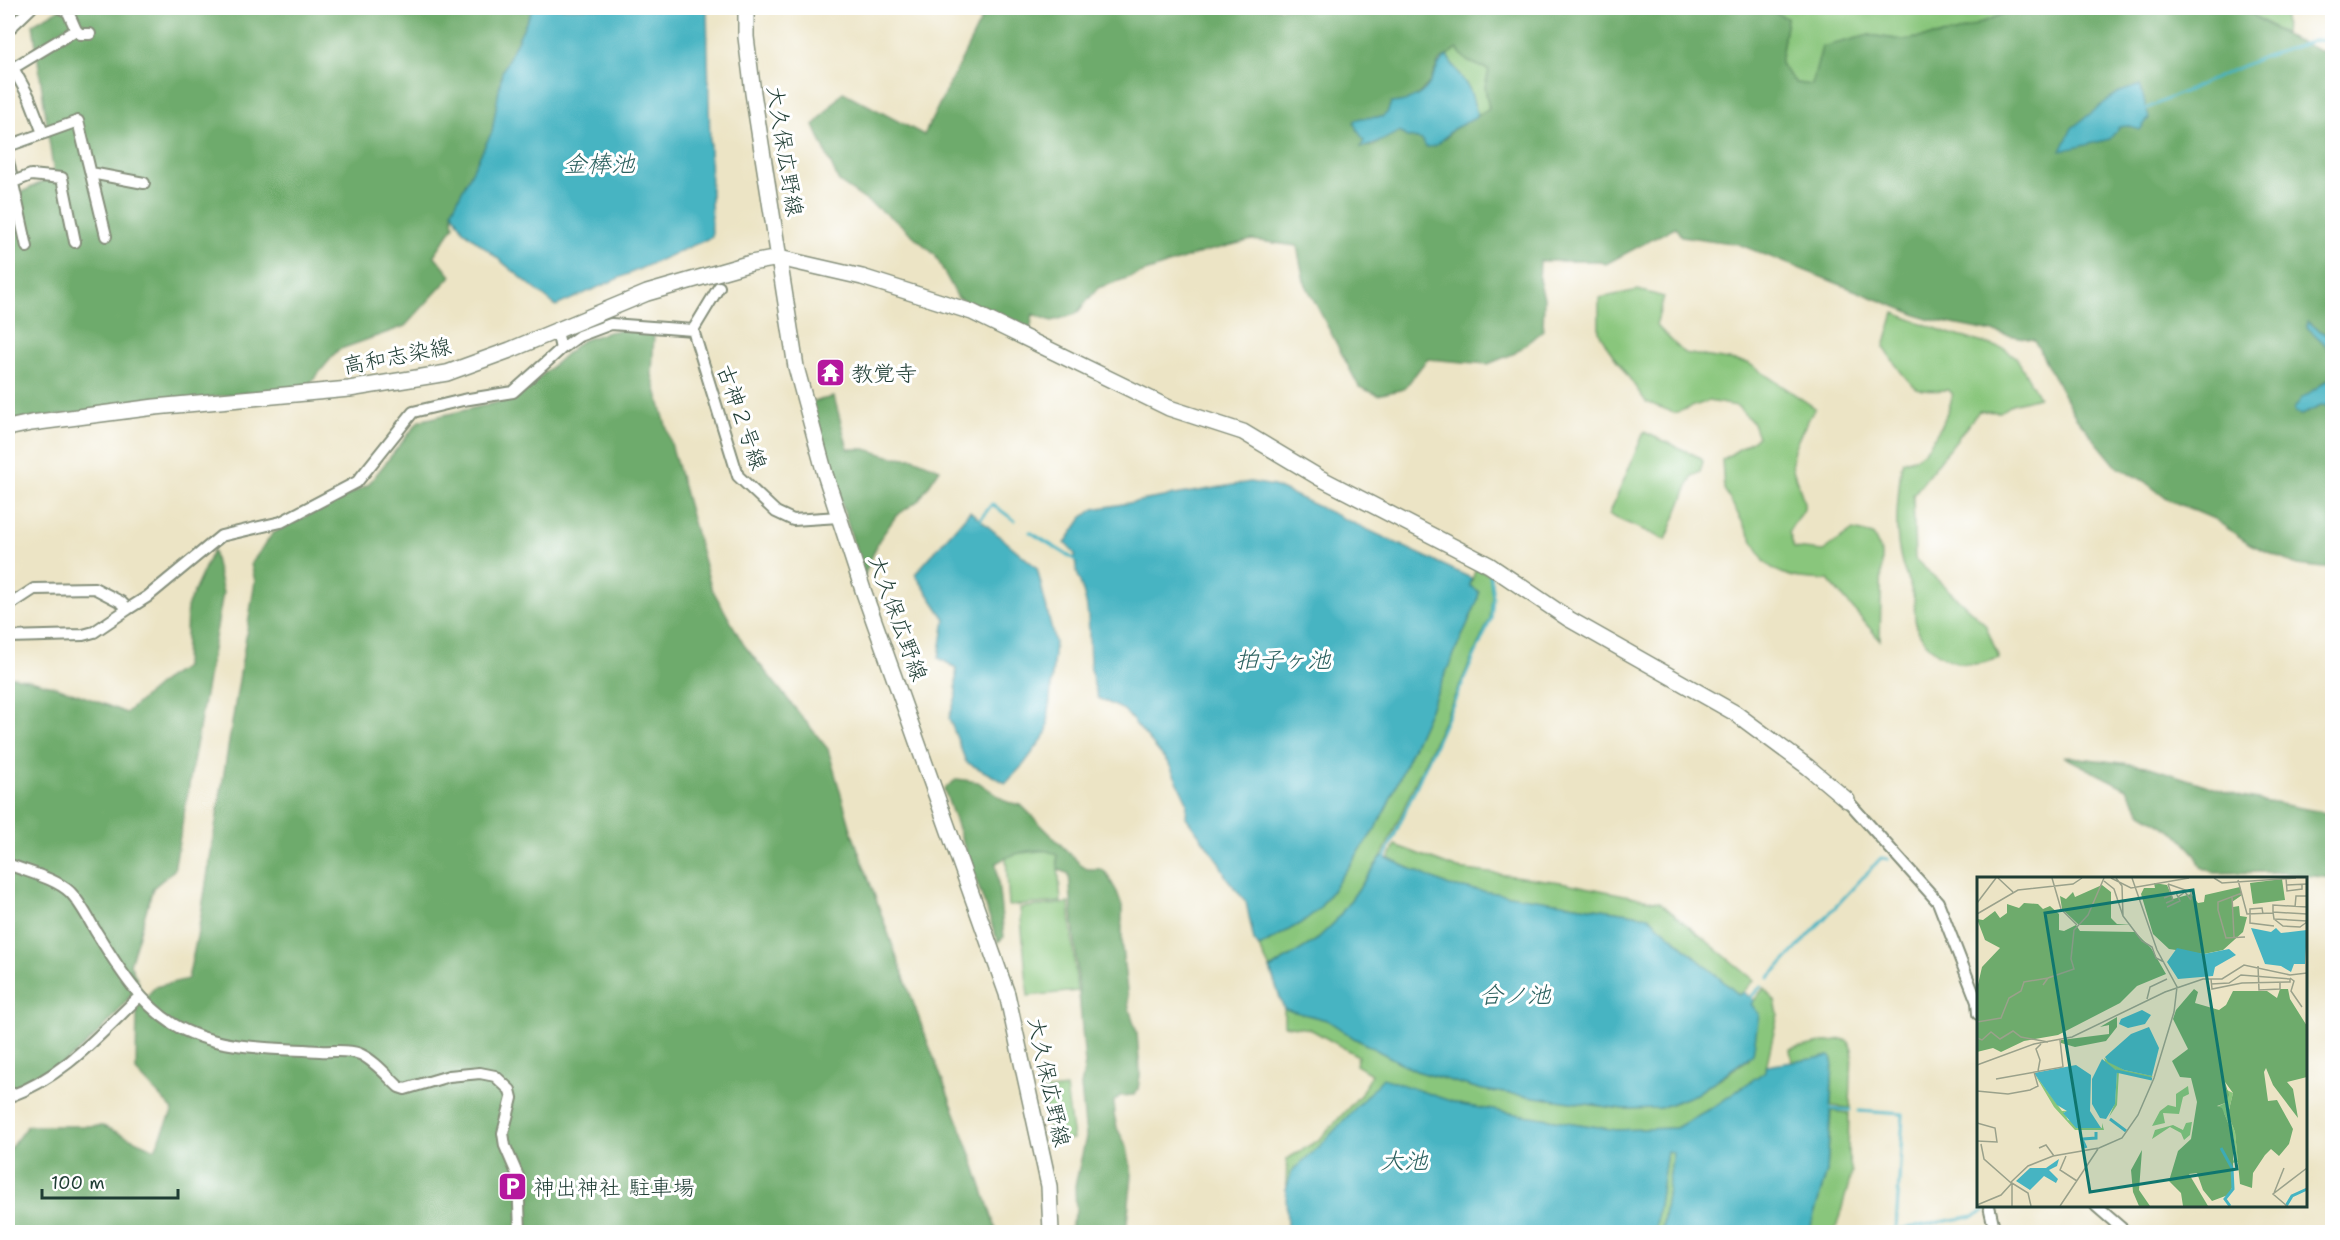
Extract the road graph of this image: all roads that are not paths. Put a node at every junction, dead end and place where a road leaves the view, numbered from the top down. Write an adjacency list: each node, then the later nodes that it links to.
1 (31, 8): 4 (street)
2 (60, 8): 5 (street)
3 (746, 8): 16 (street, 大久保広野線)
4 (8, 30)
5 (76, 30): 6 (street); 7 (street)
6 (90, 34)
7 (43, 133): 8 (street); 10 (street)
8 (8, 146)
9 (8, 161): 11 (street)
10 (91, 173): 12 (street); 13 (street)
11 (10, 183): 14 (street); 15 (street)
12 (144, 183)
13 (106, 236)
14 (75, 242)
15 (27, 247)
16 (779, 258): 19 (street, 高和志染線); 22 (street, 大久保広野線); 26 (street)
17 (719, 287): 18 (street)
18 (693, 330): 20 (street); 22 (street, 古神２号線)
19 (557, 331): 20 (street); 21 (street, 高和志染線)
20 (561, 349): 24 (street)
21 (8, 428)
22 (839, 517): 34 (street, 大久保広野線)
23 (8, 606): 24 (street)
24 (128, 609): 25 (street)
25 (8, 637)
26 (1847, 800): 29 (street)
27 (8, 864): 28 (street)
28 (140, 996): 30 (street); 33 (street)
29 (1977, 1002)
30 (8, 1097)
31 (1989, 1207): 35 (street)
32 (2097, 1207): 36 (street)
33 (520, 1233)
34 (1051, 1233)
35 (1995, 1233)
36 (2126, 1233)

